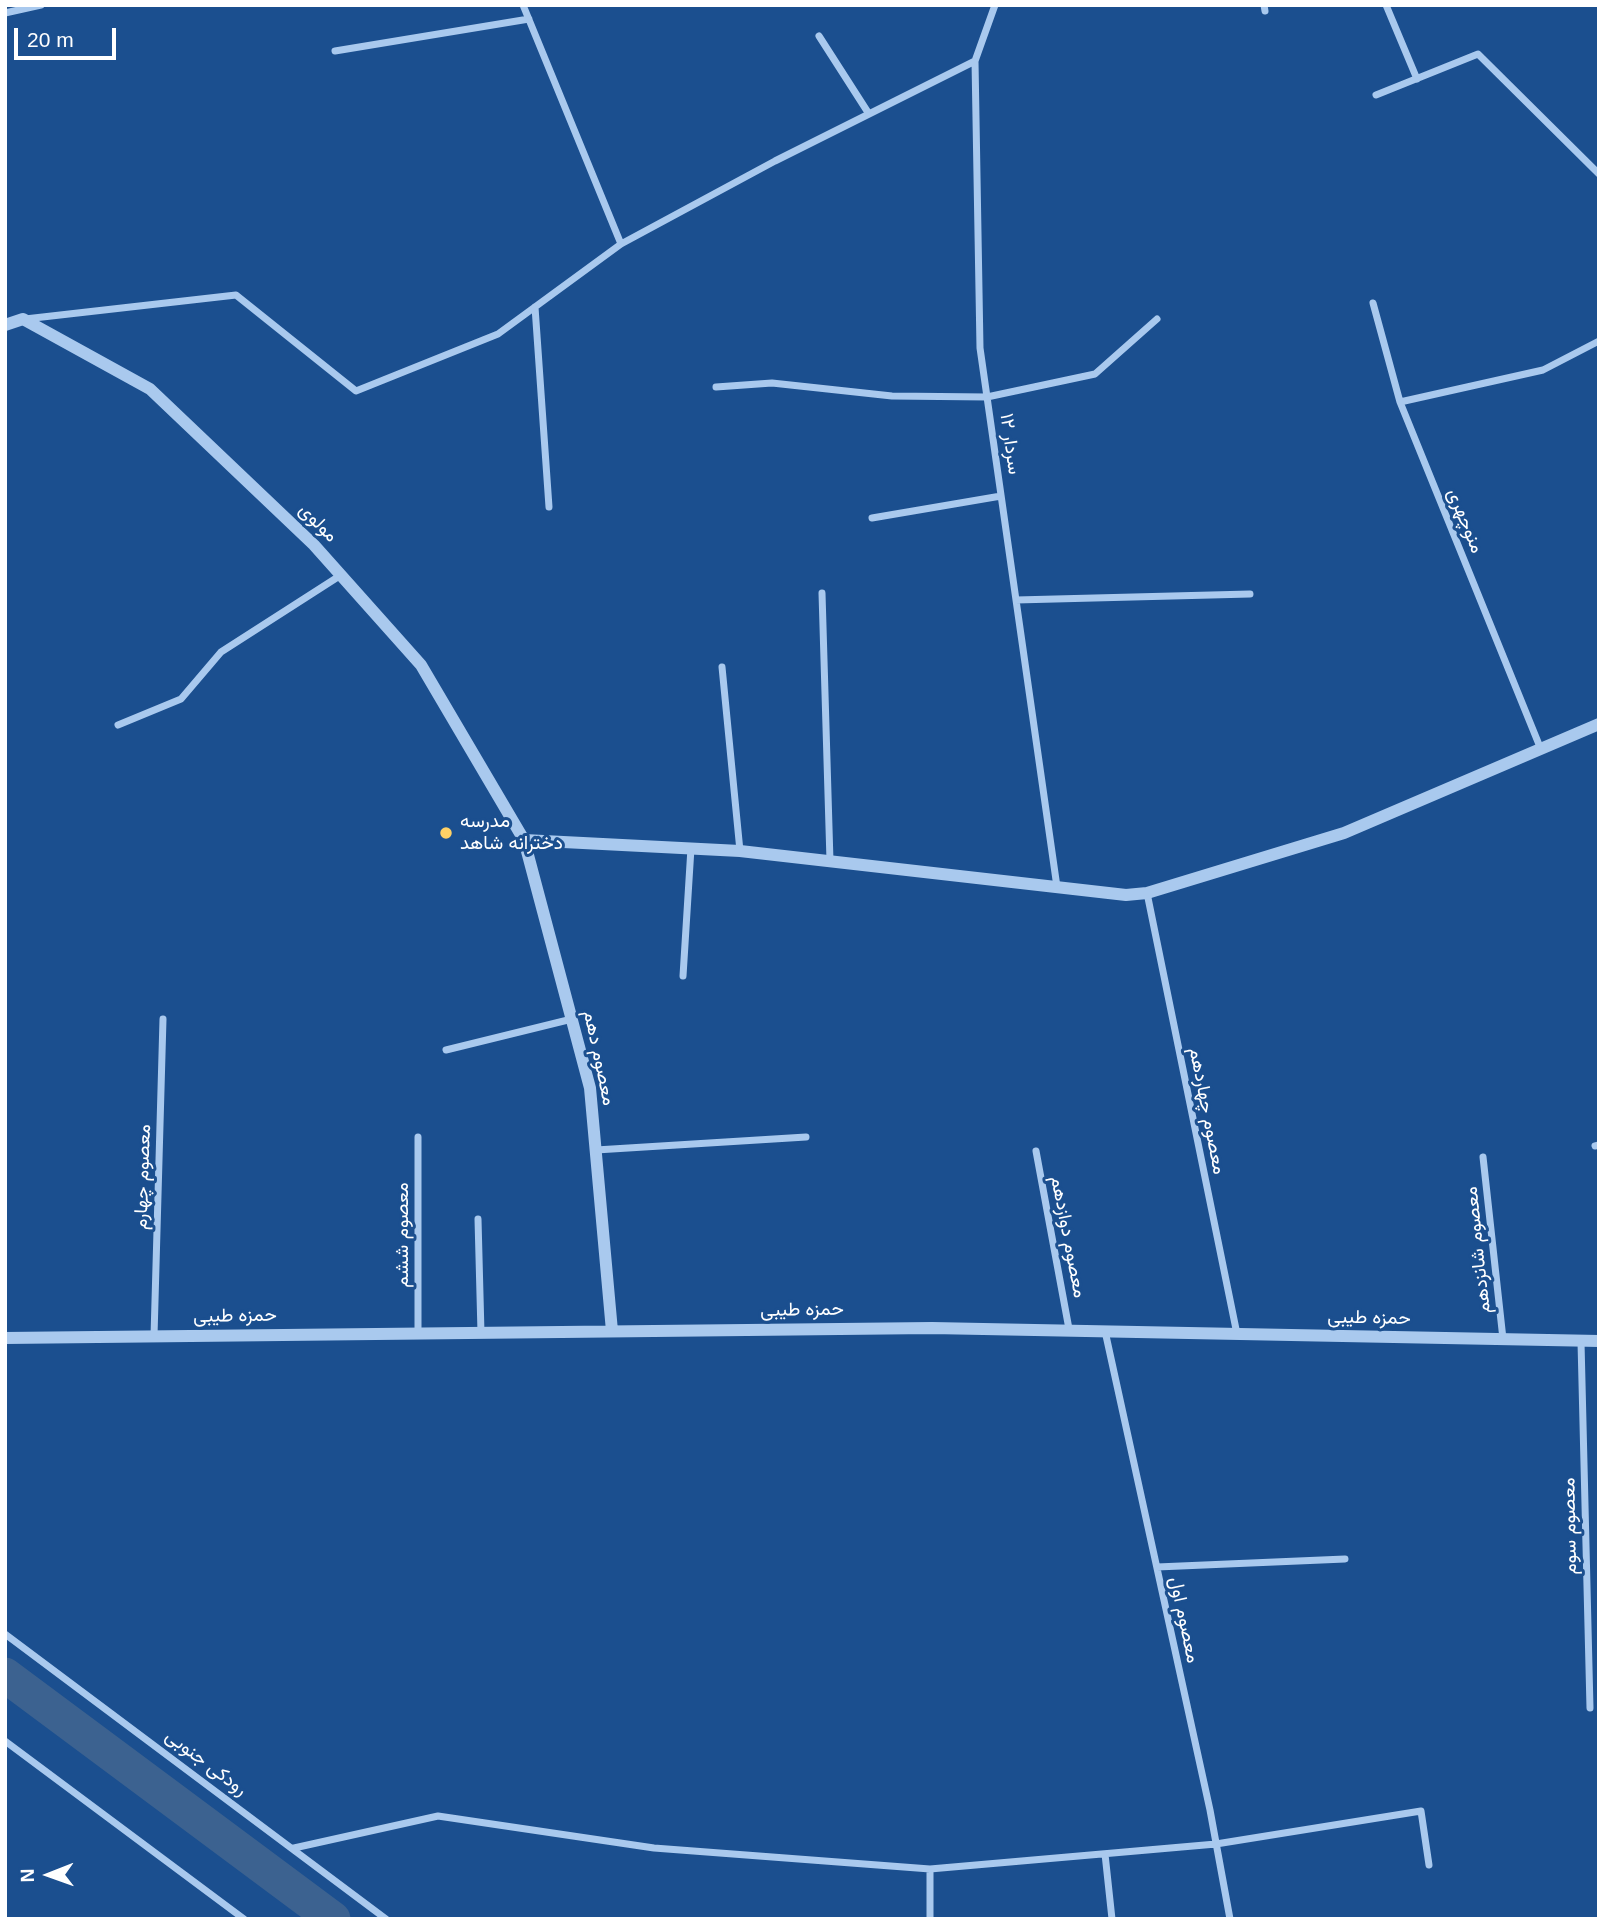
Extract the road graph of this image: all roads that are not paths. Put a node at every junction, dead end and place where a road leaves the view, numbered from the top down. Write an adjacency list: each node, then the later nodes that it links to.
1 (41, 5): 5 (street)
2 (523, 5): 6 (street)
3 (995, 5): 9 (street, سردار ۱۲)
4 (1386, 5): 10 (street)
5 (5, 13)
6 (529, 19): 8 (street); 14 (street)
7 (819, 36): 12 (street)
8 (335, 51)
9 (975, 61): 12 (street); 22 (street, سردار ۱۲)
10 (1417, 79): 11 (street); 13 (street)
11 (1376, 95)
12 (869, 114): 14 (street)
13 (1599, 174)
14 (621, 244): 16 (street)
15 (1373, 303): 23 (street, منوچهری)
16 (536, 307): 17 (street); 25 (street)
17 (23, 319): 19 (street); 27 (street, مولوی)
18 (1157, 319): 22 (street)
19 (5, 326)
20 (1599, 341): 23 (street)
21 (716, 387): 22 (street)
22 (987, 397): 24 (street, سردار ۱۲)
23 (1400, 402): 34 (street, منوچهری)
24 (1001, 496): 26 (street); 30 (street, سردار ۱۲)
25 (549, 507)
26 (872, 519)
27 (342, 575): 33 (street); 35 (street, مولوی)
28 (822, 593): 38 (street)
29 (1250, 594): 30 (street)
30 (1016, 600): 39 (street, سردار ۱۲)
31 (722, 667): 37 (street)
32 (1599, 724): 34 (street)
33 (118, 725)
34 (1540, 747): 40 (street)
35 (524, 840): 36 (street); 43 (street, معصوم دهم)
36 (691, 848): 37 (street); 41 (street)
37 (740, 851): 38 (street)
38 (830, 861): 39 (street)
39 (1057, 887): 40 (street)
40 (1147, 893): 56 (street, معصوم چهاردهم)
41 (683, 976)
42 (163, 1019): 57 (street, معصوم چهارم)
43 (572, 1019): 44 (street); 47 (street, معصوم دهم)
44 (446, 1050)
45 (418, 1137): 54 (street, معصوم ششم)
46 (806, 1137): 47 (street)
47 (596, 1150): 53 (street, معصوم دهم)
48 (1036, 1151): 51 (street, معصوم دوازدهم)
49 (1483, 1157): 59 (street, معصوم شانزدهم)
50 (478, 1219): 55 (street)
51 (1069, 1329): 52 (street, حمزه طیبی); 53 (street, حمزه طیبی)
52 (1105, 1329): 56 (street, حمزه طیبی); 63 (street, معصوم اول)
53 (612, 1331): 55 (street, حمزه طیبی)
54 (418, 1333): 55 (street, حمزه طیبی); 57 (street, حمزه طیبی)
55 (481, 1333)
56 (1237, 1335): 59 (street, حمزه طیبی)
57 (154, 1336): 58 (street, حمزه طیبی)
58 (5, 1338)
59 (1503, 1339): 61 (street, حمزه طیبی)
60 (1599, 1341): 61 (street, حمزه طیبی)
61 (1581, 1342): 65 (street, معصوم سوم)
62 (1345, 1559): 63 (street)
63 (1157, 1567): 67 (street, معصوم اول)
64 (5, 1634): 68 (street, رودکی جنوبی)
65 (1590, 1709)
66 (5, 1741): 72 (street)
67 (1216, 1844): 69 (street); 70 (street); 76 (street, معصوم اول)
68 (294, 1848): 71 (street); 73 (street, رودکی جنوبی)
69 (1105, 1854): 71 (street); 75 (street)
70 (1429, 1865)
71 (930, 1869): 74 (street)
72 (244, 1919)
73 (386, 1919)
74 (929, 1919)
75 (1112, 1919)
76 (1230, 1919)

